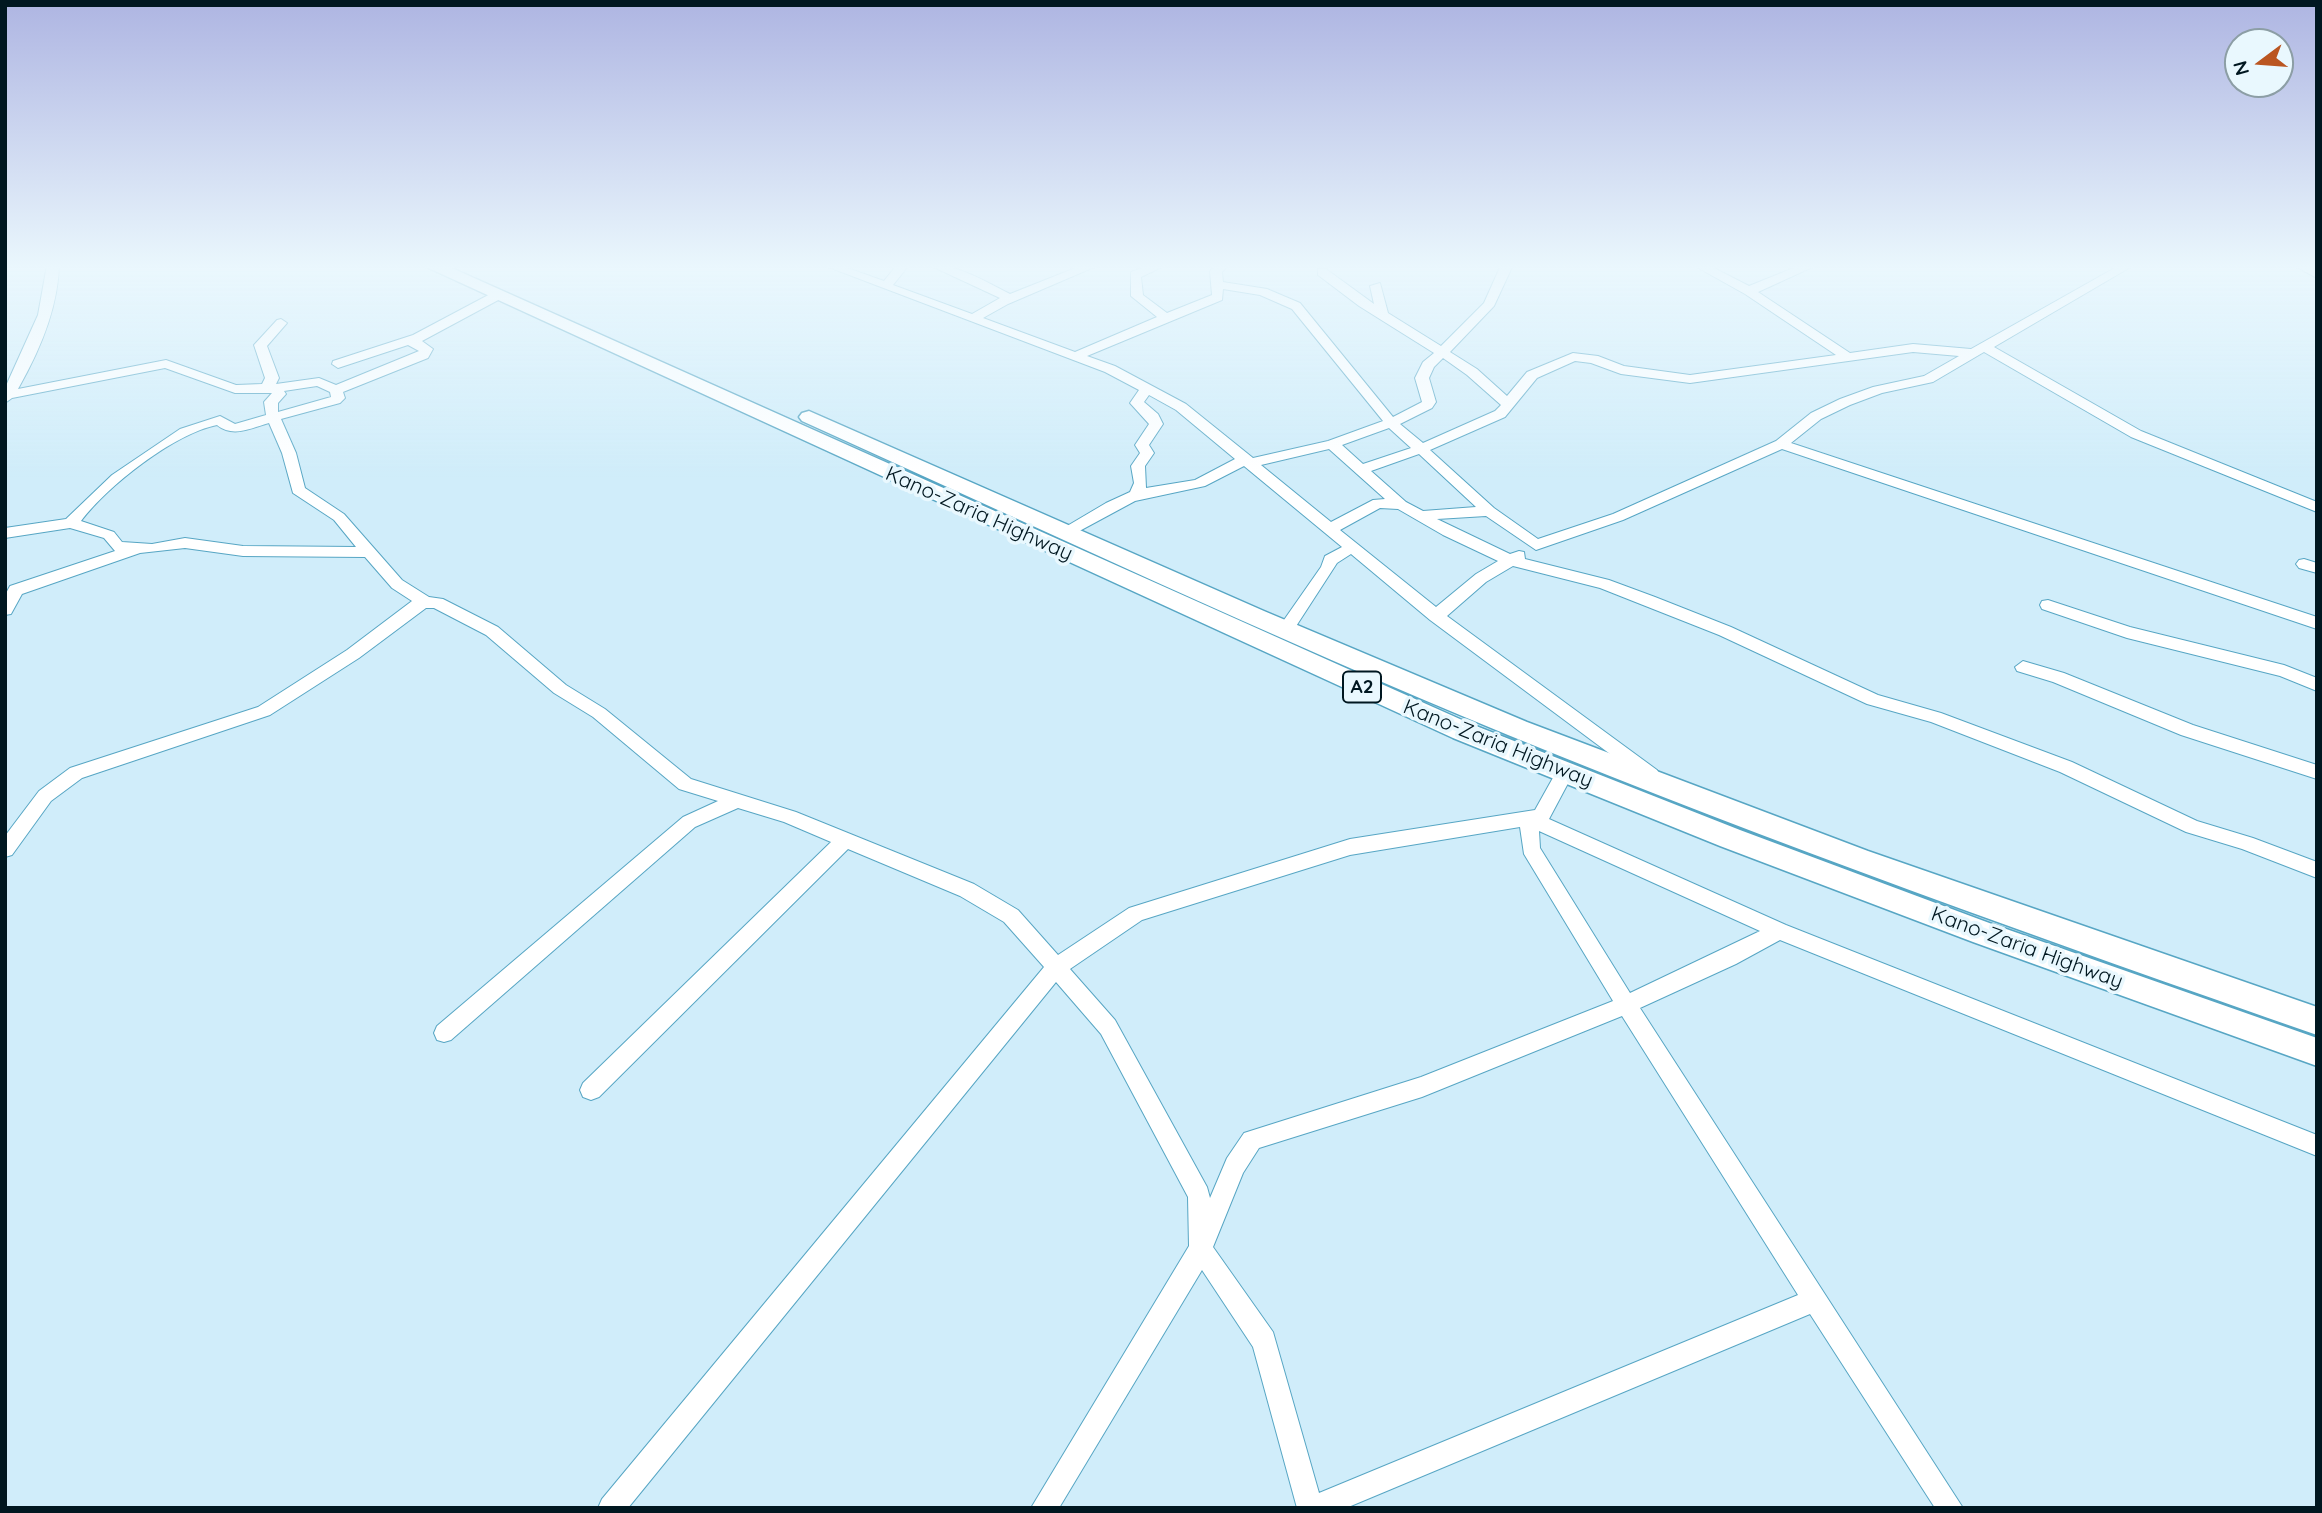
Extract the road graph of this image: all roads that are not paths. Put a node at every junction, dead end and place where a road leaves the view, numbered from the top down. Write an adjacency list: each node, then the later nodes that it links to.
1 (35, 336): 22 (street)
2 (269, 336): 19 (street)
3 (422, 336): 13 (street)
4 (587, 336): 55 (highway, Kano-Zaria Highway / A2)
5 (627, 336): 40 (highway, Kano-Zaria Highway / A2)
6 (1021, 336): 16 (street)
7 (1124, 336): 16 (street)
8 (1320, 336): 25 (street)
9 (1415, 336): 15 (street)
10 (1460, 336): 15 (street)
11 (1816, 336): 17 (street)
12 (2002, 336): 14 (street)
13 (417, 338): 18 (street); 21 (street)
14 (1977, 350): 17 (street); 27 (street); 34 (street)
15 (1442, 352): 23 (street); 25 (street)
16 (1076, 356): 20 (street)
17 (1849, 358): 23 (street)
18 (338, 364)
19 (272, 387): 21 (street); 22 (street); 24 (street)
20 (1146, 388): 29 (street); 31 (street)
21 (336, 390): 24 (street)
22 (7, 397)
23 (1508, 404): 28 (street)
24 (274, 417): 32 (street); 45 (street)
25 (1391, 423): 26 (street); 28 (street)
26 (1332, 444): 29 (street); 30 (street)
27 (1782, 444): 42 (street); 51 (street)
28 (1421, 449): 30 (street); 35 (street)
29 (1249, 461): 31 (street); 39 (street)
30 (1362, 470): 33 (street)
31 (1136, 495): 40 (street)
32 (88, 501): 37 (street); 38 (street)
33 (1401, 505): 36 (street); 39 (street)
34 (2317, 507)
35 (1489, 511): 36 (street); 42 (street)
36 (1420, 516): 46 (street)
37 (71, 523): 38 (street); 44 (street)
38 (49, 526): 41 (street)
39 (1332, 528): 43 (street)
40 (1067, 532): 52 (highway, Kano-Zaria Highway / A2)
41 (5, 533)
42 (1536, 545): 46 (street)
43 (1354, 546): 50 (street); 52 (street)
44 (140, 548): 45 (street); 49 (street)
45 (370, 552): 47 (street)
46 (1511, 561): 50 (street); 62 (street)
47 (425, 602): 58 (street); 61 (street)
48 (2048, 605): 54 (street)
49 (5, 610)
50 (1436, 616): 57 (street)
51 (2317, 623)
52 (1285, 630): 57 (highway, Kano-Zaria Highway / A2)
53 (2023, 667): 56 (street)
54 (2317, 685)
55 (1565, 772): 59 (street); 68 (highway, Kano-Zaria Highway / A2)
56 (2317, 772)
57 (1663, 783): 66 (highway, Kano-Zaria Highway / A2)
58 (738, 800): 60 (street); 67 (street)
59 (1529, 818): 63 (street); 64 (street); 65 (street)
60 (845, 840): 64 (street); 69 (street)
61 (5, 850)
62 (2317, 870)
63 (1779, 931): 65 (street); 70 (street)
64 (1056, 967): 71 (street); 73 (street)
65 (1626, 1005): 71 (street); 72 (street)
66 (2317, 1021)
67 (444, 1033)
68 (2317, 1052)
69 (591, 1090)
70 (2317, 1146)
71 (1201, 1249): 74 (street); 75 (street)
72 (1815, 1300): 75 (street); 76 (street)
73 (611, 1508)
74 (1044, 1508)
75 (1312, 1508)
76 (1950, 1508)

